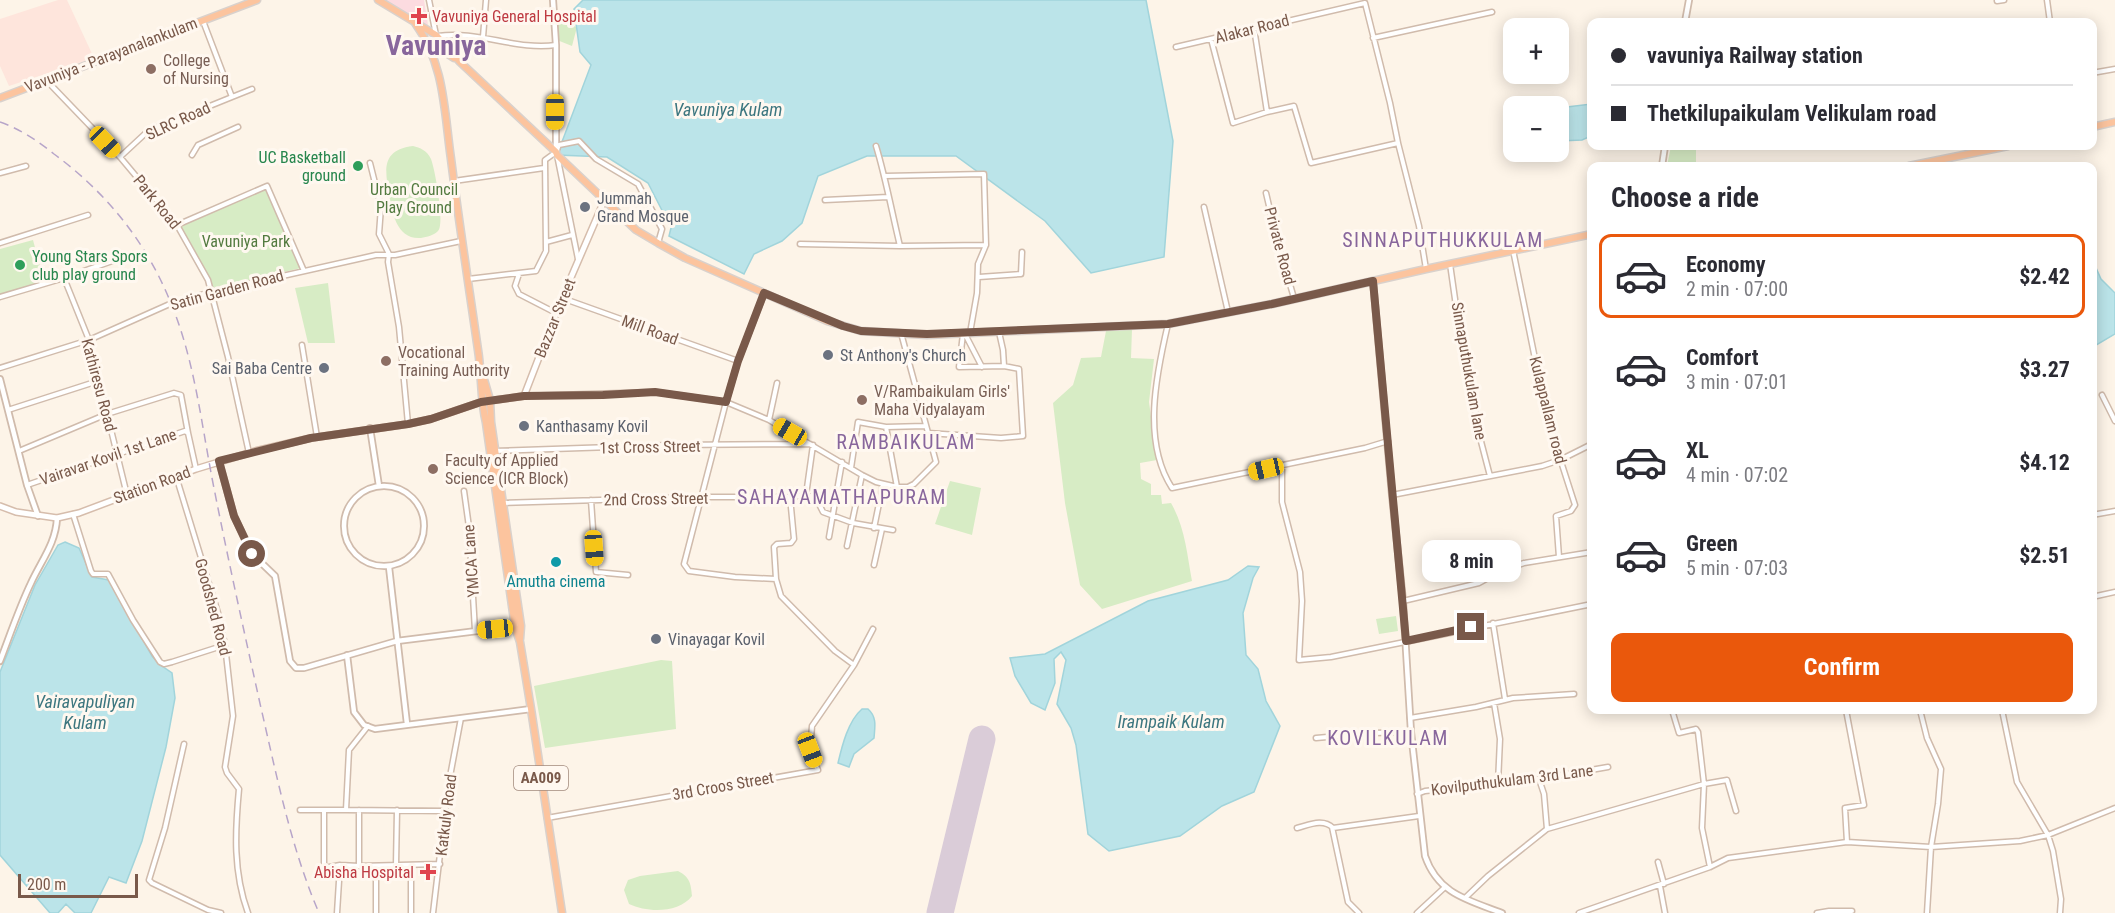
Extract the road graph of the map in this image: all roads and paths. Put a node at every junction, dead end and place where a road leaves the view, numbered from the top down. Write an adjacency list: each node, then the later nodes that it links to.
1 (257, 0): 14 (highway, Vavuniya - Parayanalankulam)
2 (378, 0): 15 (highway, AA009)
3 (429, 0): 11 (street)
4 (486, 0): 19 (street)
5 (553, 0): 23 (street)
6 (1689, 0): 12 (street)
7 (2004, 0): 9 (street)
8 (2047, 0): 13 (street)
9 (1996, 2)
10 (1492, 12): 20 (street)
11 (432, 16): 17 (street); 18 (street)
12 (1686, 18)
13 (2049, 18)
14 (203, 20): 31 (highway, Vavuniya - Parayanalankulam); 33 (street, SLRC Road)
15 (415, 23): 17 (highway, AA009); 22 (highway, AA009)
16 (1254, 28): 20 (street, Alakar Road); 21 (street, Alakar Road); 35 (street)
17 (430, 31): 18 (highway, AA009); 22 (highway)
18 (437, 36): 19 (street); 25 (highway, AA009); 27 (highway)
19 (483, 37): 23 (street)
20 (1373, 38): 39 (street, Alakar Road)
21 (1211, 39): 24 (street, Alakar Road); 35 (street)
22 (428, 41): 25 (highway); 28 (highway, AA009)
23 (556, 45): 42 (street)
24 (1176, 47)
25 (438, 48): 26 (highway); 28 (highway, AA009)
26 (447, 54): 27 (highway); 28 (highway)
27 (460, 62): 42 (highway)
28 (438, 64): 51 (highway, AA009)
29 (2115, 69): 30 (street)
30 (2097, 72)
31 (46, 81): 34 (highway, Vavuniya - Parayanalankulam); 44 (street, Park Road)
32 (252, 89): 33 (street)
33 (232, 97): 44 (street, SLRC Road)
34 (0, 98)
35 (1267, 112): 39 (street)
36 (2115, 122): 37 (highway)
37 (2097, 126)
38 (238, 127): 43 (street)
39 (1398, 143): 74 (street, Alakar Road)
40 (876, 146): 50 (street)
41 (1988, 150): 45 (highway)
42 (556, 154): 48 (street); 55 (highway); 59 (street); 64 (street)
43 (192, 155)
44 (120, 157): 58 (street, Park Road)
45 (1929, 162)
46 (370, 163): 70 (street)
47 (26, 166): 49 (street)
48 (544, 168): 51 (street); 62 (street)
49 (0, 173)
50 (885, 176): 53 (street); 66 (street)
51 (454, 181): 61 (highway, AA009)
52 (1266, 193): 85 (street, Private Road)
53 (888, 197): 54 (street); 67 (street)
54 (825, 200)
55 (604, 201): 64 (highway); 72 (main road, Bazzar Street)
56 (1204, 207): 86 (street)
57 (88, 215): 63 (street)
58 (177, 225): 75 (street); 81 (street, Park Road)
59 (572, 235): 62 (street); 72 (street)
60 (1587, 235): 68 (highway)
61 (462, 241): 70 (street, Satin Garden Road); 79 (highway, AA009)
62 (546, 242): 76 (street)
63 (0, 243)
64 (658, 243): 82 (highway)
65 (800, 244): 67 (street)
66 (986, 245): 67 (street); 78 (street)
67 (900, 246)
68 (1513, 250): 73 (highway); 126 (street, Kulappallam road)
69 (1022, 252): 78 (street)
70 (389, 254): 75 (street, Satin Garden Road); 111 (street)
71 (132, 255): 77 (street)
72 (578, 260): 84 (main road, Bazzar Street)
73 (1450, 264): 74 (highway); 134 (street, Sinnaputhukulam lane)
74 (1426, 268): 80 (highway)
75 (304, 271): 81 (street, Satin Garden Road)
76 (519, 274): 79 (street); 87 (street)
77 (64, 278): 83 (street); 92 (street, Kathiresu Road)
78 (979, 278): 91 (street)
79 (468, 279): 98 (highway, AA009)
80 (1373, 281): 85 (highway); 118 (street)
81 (211, 292): 92 (street, Satin Garden Road); 125 (street, Park Road)
82 (764, 293): 90 (highway); 94 (street)
83 (0, 297)
84 (562, 298): 87 (main road, Bazzar Street); 94 (street, Mill Road)
85 (1294, 299): 86 (highway)
86 (1228, 312): 88 (highway)
87 (556, 313): 103 (main road, Bazzar Street)
88 (1168, 324): 89 (highway); 129 (street)
89 (999, 332): 91 (highway); 95 (street)
90 (901, 333): 91 (highway); 112 (street)
91 (966, 333): 96 (street); 96 (street)
92 (89, 340): 97 (street, Satin Garden Road); 100 (street, Kathiresu Road)
93 (302, 345): 117 (street)
94 (738, 361): 106 (street)
95 (1004, 366): 96 (street); 115 (street)
96 (982, 367)
97 (0, 368)
98 (481, 370): 104 (highway, AA009); 105 (highway, AA009)
99 (0, 379): 107 (street)
100 (98, 381): 107 (street); 108 (street, Kathiresu Road)
101 (777, 383): 109 (street)
102 (2102, 395): 110 (street)
103 (524, 396): 104 (main road); 106 (street)
104 (490, 400): 105 (main road); 123 (highway, AA009)
105 (481, 402): 111 (main road, Station Road); 123 (highway, AA009)
106 (726, 402): 109 (street); 119 (street)
107 (8, 410): 122 (street)
108 (107, 414): 116 (street); 122 (street); 124 (street, Kathiresu Road)
109 (769, 420): 120 (street)
110 (2115, 421)
111 (408, 424): 114 (main road, Station Road)
112 (925, 426): 113 (street); 115 (street)
113 (886, 427): 130 (street); 138 (street)
114 (370, 428): 117 (main road, Station Road); 137 (street)
115 (928, 433): 138 (street)
116 (188, 434): 124 (street, Vairavar Kovil 1st Lane); 131 (street, Vairavar Kovil 1st Lane)
117 (318, 436): 125 (main road, Station Road)
118 (1388, 441): 129 (street); 142 (street)
119 (714, 445): 120 (street, 1st Cross Street); 123 (street, 1st Cross Street); 143 (street)
120 (812, 445): 128 (street); 141 (street)
121 (1587, 446): 126 (street)
122 (19, 451): 136 (street)
123 (492, 451): 146 (highway, AA009)
124 (117, 453): 136 (street, Vairavar Kovil 1st Lane); 140 (street, Kathiresu Road)
125 (249, 453): 127 (main road, Station Road)
126 (1560, 460): 134 (street); 161 (street, Kulappallam road)
127 (219, 461): 131 (main road, Station Road); 177 (street)
128 (842, 462): 130 (street); 152 (street)
129 (1282, 465): 175 (street)
130 (851, 468): 132 (street)
131 (196, 469): 133 (main road, Station Road)
132 (862, 475): 135 (street); 154 (street)
133 (176, 476): 140 (main road, Station Road); 176 (street, Goodshed Road)
134 (1490, 476): 142 (street)
135 (883, 484): 138 (street); 155 (street)
136 (27, 485): 151 (street)
137 (379, 486): 163 (street); 163 (street)
138 (897, 487)
139 (464, 491): 173 (street, YMCA Lane)
140 (127, 495): 149 (main road, Station Road)
141 (806, 495): 144 (street, 2nd Cross Street); 152 (street)
142 (1392, 495): 168 (street)
143 (700, 497): 144 (street, 2nd Cross Street); 145 (street, 2nd Cross Street); 165 (street)
144 (790, 497): 165 (street)
145 (591, 500): 146 (street, 2nd Cross Street); 164 (street)
146 (499, 503): 171 (highway, AA009)
147 (0, 506): 151 (main road, Station Road)
148 (2115, 512): 150 (street)
149 (73, 514): 153 (main road, Station Road); 176 (street)
150 (2097, 514)
151 (38, 516): 153 (main road, Station Road)
152 (832, 516): 154 (street); 158 (street)
153 (57, 519): 178 (street)
154 (853, 523): 155 (street); 159 (street)
155 (874, 528): 156 (street)
156 (882, 529): 157 (street); 162 (street)
157 (892, 530)
158 (829, 537)
159 (847, 546)
160 (1587, 553): 161 (street)
161 (1559, 557): 168 (street)
162 (874, 565)
163 (389, 567): 174 (street)
164 (628, 575)
165 (776, 579): 179 (street)
166 (2115, 592): 167 (street)
167 (2097, 596)
168 (1403, 601): 175 (street)
169 (1587, 605): 170 (street)
170 (1493, 623): 175 (street); 181 (street)
171 (518, 626): 173 (street); 183 (highway, AA009)
172 (873, 629): 179 (street)
173 (475, 631): 174 (street)
174 (397, 641): 177 (street); 190 (street)
175 (1406, 641): 189 (street)
176 (225, 645): 229 (street, Goodshed Road)
177 (347, 655): 191 (street)
178 (0, 661)
179 (854, 665): 209 (street, 3rd Croos Street)
180 (1574, 694): 181 (street)
181 (1505, 699): 182 (street)
182 (1494, 703): 189 (street); 197 (street)
183 (531, 709): 188 (street); 209 (highway, AA009)
184 (1673, 714): 198 (street)
185 (1847, 714): 214 (street)
186 (1921, 714): 215 (street)
187 (2003, 714): 213 (street)
188 (461, 717): 190 (street); 206 (street, Katkuly Road)
189 (1410, 717): 192 (street)
190 (407, 724): 191 (street)
191 (368, 726): 203 (street)
192 (1411, 732): 193 (street); 199 (street)
193 (1316, 738)
194 (184, 744): 228 (street)
195 (1608, 767): 196 (street, Kovilputhukulam 3rd Lane)
196 (1539, 779): 197 (street, Kovilputhukulam 3rd Lane); 212 (street)
197 (1498, 783): 199 (street, Kovilputhukulam 3rd Lane)
198 (1704, 784): 207 (street); 212 (street); 223 (street)
199 (1417, 794): 208 (street)
200 (2115, 808): 213 (street)
201 (300, 810): 202 (street)
202 (324, 810): 203 (street); 218 (street)
203 (345, 810): 204 (street)
204 (359, 810): 205 (street); 221 (street)
205 (397, 810): 206 (street); 219 (street)
206 (446, 811): 217 (street, Katkuly Road)
207 (1736, 811)
208 (1419, 816): 210 (street); 225 (street)
209 (547, 818): 234 (highway, AA009)
210 (1332, 826): 211 (street); 235 (street)
211 (1297, 828)
212 (1547, 829): 226 (street)
213 (2048, 835): 215 (street); 242 (street)
214 (1847, 842): 215 (street); 223 (street)
215 (1930, 848): 241 (street)
216 (1658, 862): 224 (street)
217 (440, 864): 220 (street); 233 (street, Katkuly Road)
218 (340, 865): 221 (street); 230 (street)
219 (396, 865): 220 (street); 222 (street)
220 (411, 865): 232 (street)
221 (358, 866): 222 (street)
222 (376, 866): 231 (street)
223 (1710, 867): 224 (street)
224 (1662, 885): 238 (street); 239 (street)
225 (1444, 888): 226 (street); 236 (street)
226 (1465, 898): 237 (street)
227 (1852, 911): 240 (street)
228 (221, 913)
229 (248, 913)
230 (337, 913)
231 (376, 913)
232 (411, 913)
233 (433, 913)
234 (562, 913)
235 (1359, 913)
236 (1417, 913)
237 (1502, 913)
238 (1579, 913)
239 (1665, 913)
240 (1817, 913)
241 (1927, 913)
242 (2060, 913)

